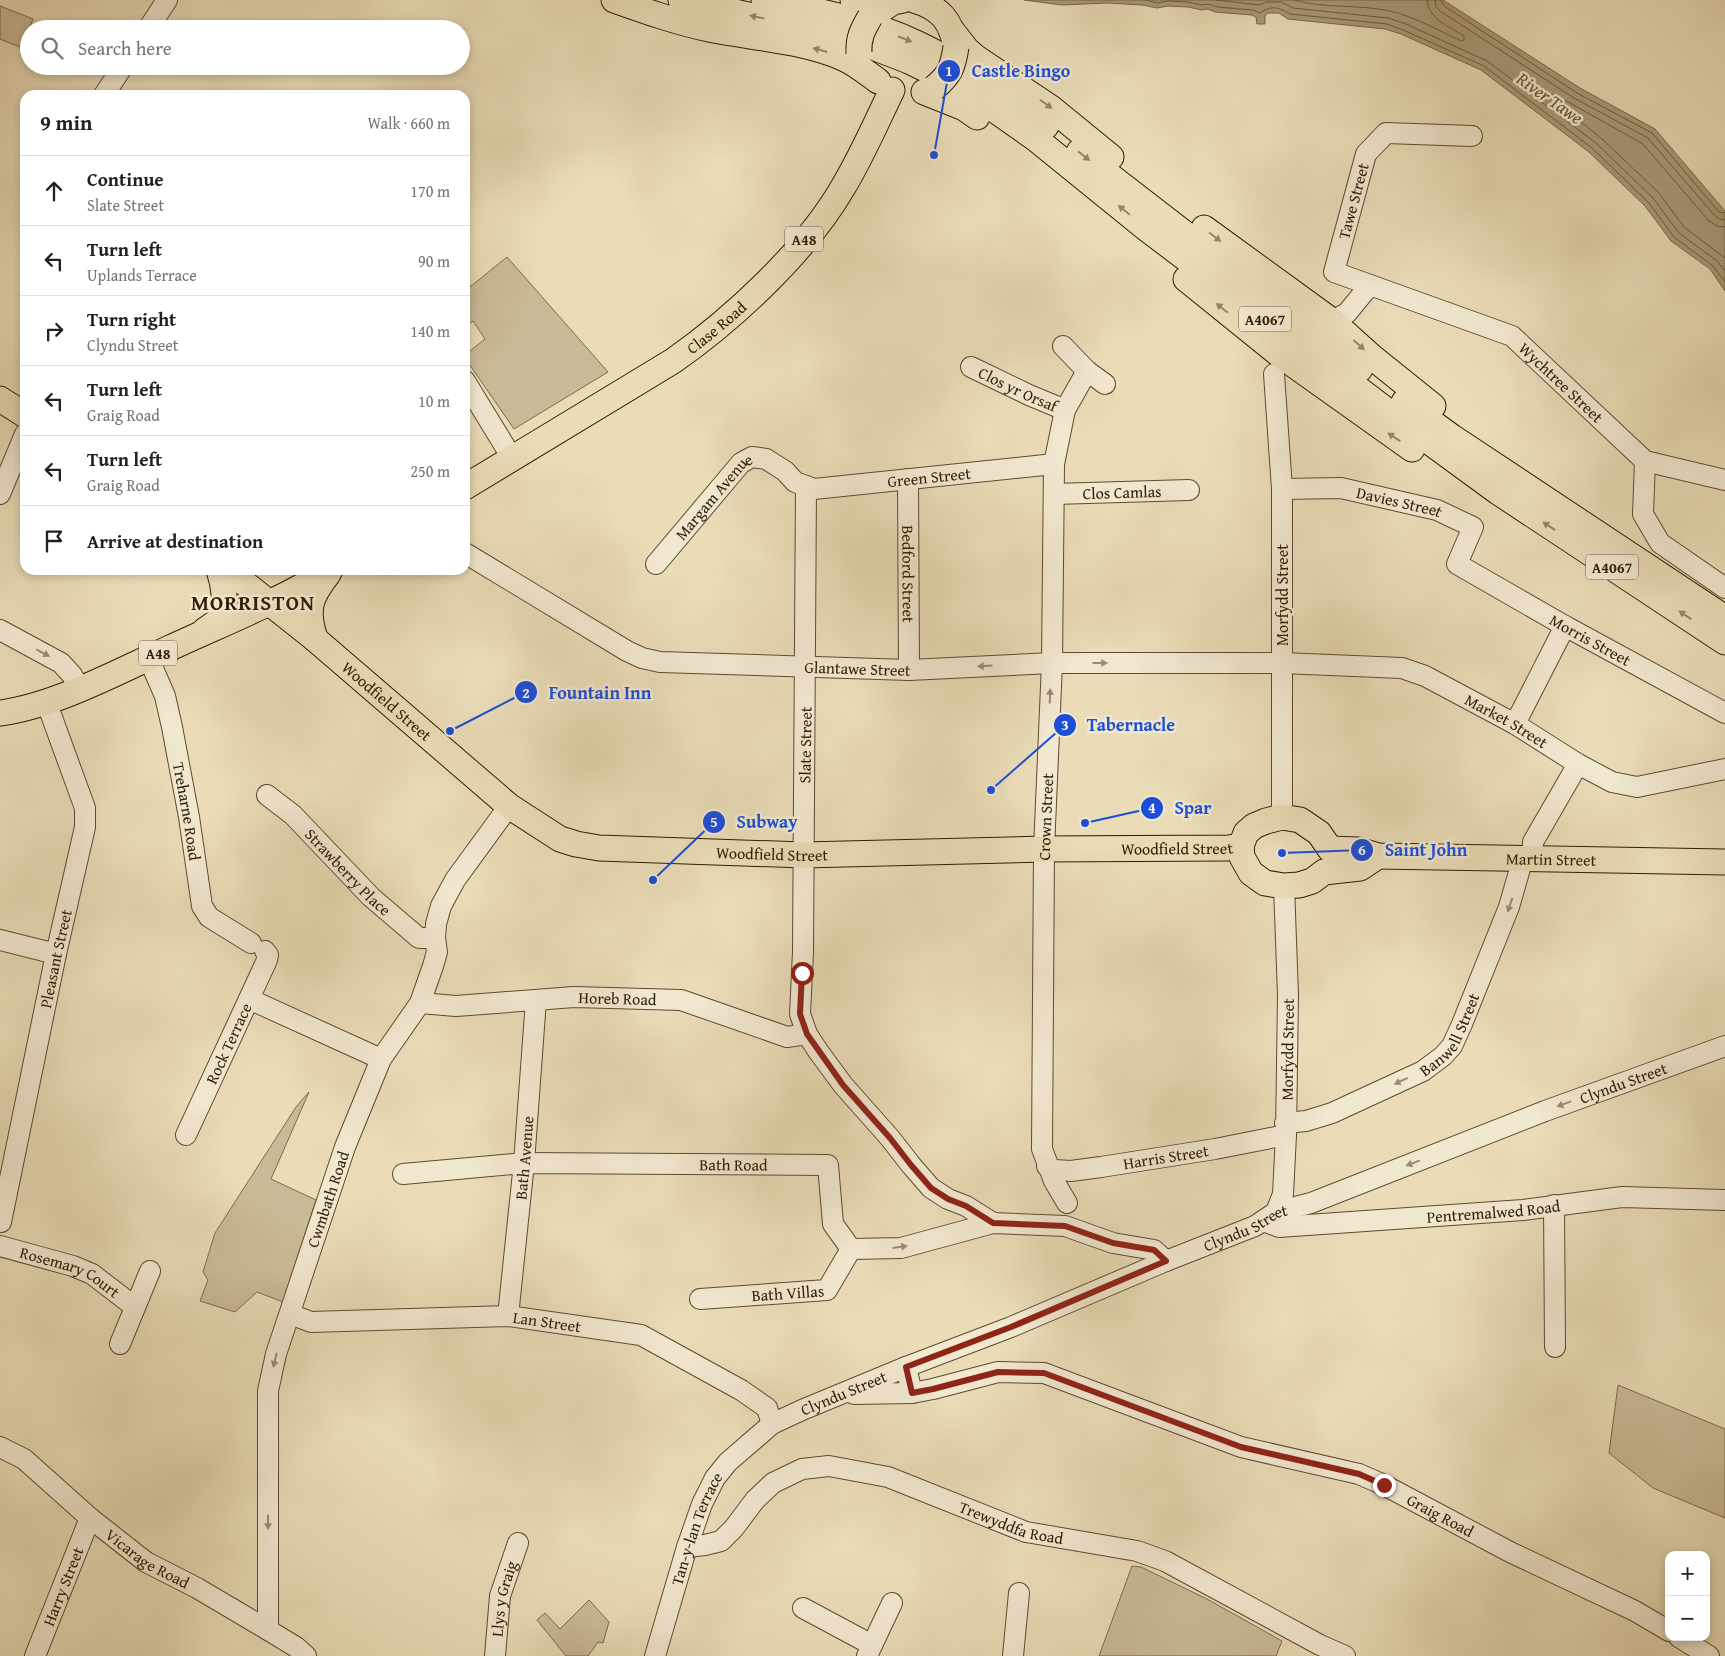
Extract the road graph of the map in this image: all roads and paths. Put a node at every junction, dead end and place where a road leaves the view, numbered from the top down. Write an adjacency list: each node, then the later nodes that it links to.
1 (167, 0): 6 (street)
2 (614, 0): 9 (main road, one-way to 2)
3 (681, 0): 32 (main road, A4067, one-way to 3)
4 (764, 0): 32 (main road, A4067, one-way to 32)
5 (888, 3): 7 (main road); 9 (main road, bridge)
6 (154, 20)
7 (950, 24): 11 (main road, bridge); 15 (main road, one-way to 15)
8 (117, 75): 10 (street)
9 (885, 86): 11 (main road); 26 (main road, Clase Road / A48)
10 (107, 90)
11 (929, 90): 32 (main road, one-way to 11)
12 (1472, 136): 13 (street, Tawe Street)
13 (1334, 272): 14 (street, Wychtree Street)
14 (1370, 285): 15 (street); 27 (street, Wychtree Street)
15 (1332, 321): 32 (main road, one-way to 32)
16 (1063, 346): 18 (street)
17 (972, 367): 23 (street, Clos yr Orsaf)
18 (1087, 371): 20 (street); 23 (street, Crown Street)
19 (1274, 374): 34 (street, Morfydd Street)
20 (1105, 384)
21 (470, 389): 26 (street)
22 (0, 399): 24 (main road)
23 (1065, 410): 28 (street, Crown Street)
24 (20, 412)
25 (20, 446): 36 (street)
26 (512, 458): 31 (main road, Clase Road / A48)
27 (1644, 461): 30 (street); 45 (street)
28 (1054, 464): 29 (street, Green Street); 37 (street, Crown Street)
29 (908, 479): 33 (street, Green Street); 57 (street, Bedford Street)
30 (1725, 480)
31 (470, 484)
32 (1507, 485): 47 (main road, A4067); 52 (main road, A4067, one-way to 32)
33 (806, 486): 39 (street, Margam Avenue); 56 (street, Slate Street)
34 (1282, 489): 40 (street, Davies Street); 55 (street, Morfydd Street)
35 (1189, 490): 37 (street, Clos Camlas)
36 (0, 494)
37 (1054, 494): 54 (street, Crown Street)
38 (470, 556): 56 (street, Glantawe Street)
39 (656, 564)
40 (1457, 564): 48 (street, Morris Street)
41 (220, 575): 50 (main road)
42 (234, 575): 46 (main road, Woodfield Street)
43 (323, 575): 46 (main road, A48)
44 (327, 575): 51 (main road)
45 (1725, 588)
46 (269, 602): 50 (main road, A48); 51 (main road, Woodfield Street)
47 (1725, 618)
48 (1565, 626): 61 (street, Morris Street); 62 (street)
49 (0, 630): 58 (street, one-way to 58)
50 (200, 634): 53 (main road, A48)
51 (315, 639): 66 (main road, Woodfield Street)
52 (1725, 642)
53 (148, 657): 58 (main road, A48); 77 (street, Treharne Road)
54 (1052, 663): 55 (street, Glantawe Street, one-way to 55); 57 (street, Glantawe Street, one-way to 57); 69 (street, Crown Street, one-way to 54)
55 (1282, 663): 62 (street, Market Street); 67 (street, Morfydd Street)
56 (805, 668): 57 (street, Glantawe Street); 70 (street, Slate Street)
57 (909, 670)
58 (79, 688): 59 (main road, A48)
59 (46, 701): 60 (main road, A48); 78 (street, Pleasant Street)
60 (0, 713)
61 (1725, 713)
62 (1515, 724): 63 (street, Market Street)
63 (1578, 764): 64 (street, Market Street); 71 (street, Banwell Street)
64 (1725, 769)
65 (267, 795): 75 (street, Strawberry Place)
66 (509, 806): 70 (main road, Woodfield Street); 75 (street, Cwmbath Road)
67 (1282, 817): 68 (main road); 72 (main road)
68 (1241, 846): 69 (main road, Woodfield Street); 74 (main road)
69 (1044, 850): 70 (main road, Woodfield Street); 88 (street, Crown Street)
70 (804, 855): 82 (street, Slate Street)
71 (1528, 858): 72 (main road, Martin Street); 73 (main road, Martin Street); 85 (street, Banwell Street, one-way to 85)
72 (1327, 860): 74 (main road)
73 (1725, 862)
74 (1284, 886): 85 (street, Morfydd Street)
75 (435, 938): 81 (street, Cwmbath Road)
76 (0, 940): 78 (street)
77 (258, 947): 79 (street, Rock Terrace)
78 (56, 954): 94 (street, Pleasant Street)
79 (249, 999): 84 (street); 86 (street, Rock Terrace)
80 (536, 1000): 81 (street, Horeb Road); 82 (street, Horeb Road); 87 (street, Bath Avenue)
81 (420, 1003): 84 (street, Cwmbath Road)
82 (807, 1034): 95 (street, Slate Street)
83 (1725, 1046): 93 (street, Clyndu Street, one-way to 93)
84 (381, 1059): 102 (street, Cwmbath Road)
85 (1286, 1129): 88 (street, Harris Street); 93 (street, Morfydd Street)
86 (186, 1136)
87 (524, 1164): 89 (street, Bath Road); 97 (street, Bath Road); 103 (street, Bath Avenue)
88 (1047, 1166): 91 (street, Crown Street)
89 (404, 1174)
90 (1725, 1200): 92 (street, Pentremalwed Road)
91 (1067, 1203)
92 (1554, 1205): 93 (street, Pentremalwed Road); 105 (street)
93 (1270, 1216): 98 (street, Clyndu Street)
94 (1, 1222)
95 (993, 1223): 97 (street, one-way to 95); 98 (street)
96 (0, 1246): 101 (street, Rosemary Court)
97 (851, 1249): 100 (street, Bath Villas)
98 (1166, 1261): 106 (street, Clyndu Street)
99 (150, 1271): 101 (street, Rosemary Court)
100 (700, 1299)
101 (135, 1307): 104 (street, Rosemary Court)
102 (290, 1314): 103 (street, Lan Street); 118 (street, Cwmbath Road, one-way to 118)
103 (508, 1316): 109 (street, Lan Street)
104 (120, 1344)
105 (1556, 1347)
106 (906, 1367): 107 (street); 108 (street, Clyndu Street)
107 (912, 1393): 108 (street, Graig Road); 117 (street, Graig Road)
108 (844, 1394): 109 (street, Clyndu Street)
109 (772, 1424): 113 (street, Tan-y-lan Terrace)
110 (0, 1447): 111 (street, Vicarage Road)
111 (90, 1518): 118 (street, Vicarage Road); 121 (street, Harry Street)
112 (518, 1543): 123 (street, Llys y Graig)
113 (687, 1547): 124 (street, Tan-y-lan Terrace); 126 (street, Trewyddfa Road)
114 (1019, 1593): 125 (street)
115 (892, 1603): 120 (street)
116 (803, 1608): 120 (street)
117 (1665, 1629)
118 (268, 1630): 122 (street, Vicarage Road)
119 (1685, 1641): 127 (street)
120 (869, 1650)
121 (35, 1656)
122 (306, 1656)
123 (495, 1656)
124 (655, 1656)
125 (1013, 1656)
126 (1346, 1656)
127 (1709, 1656)

